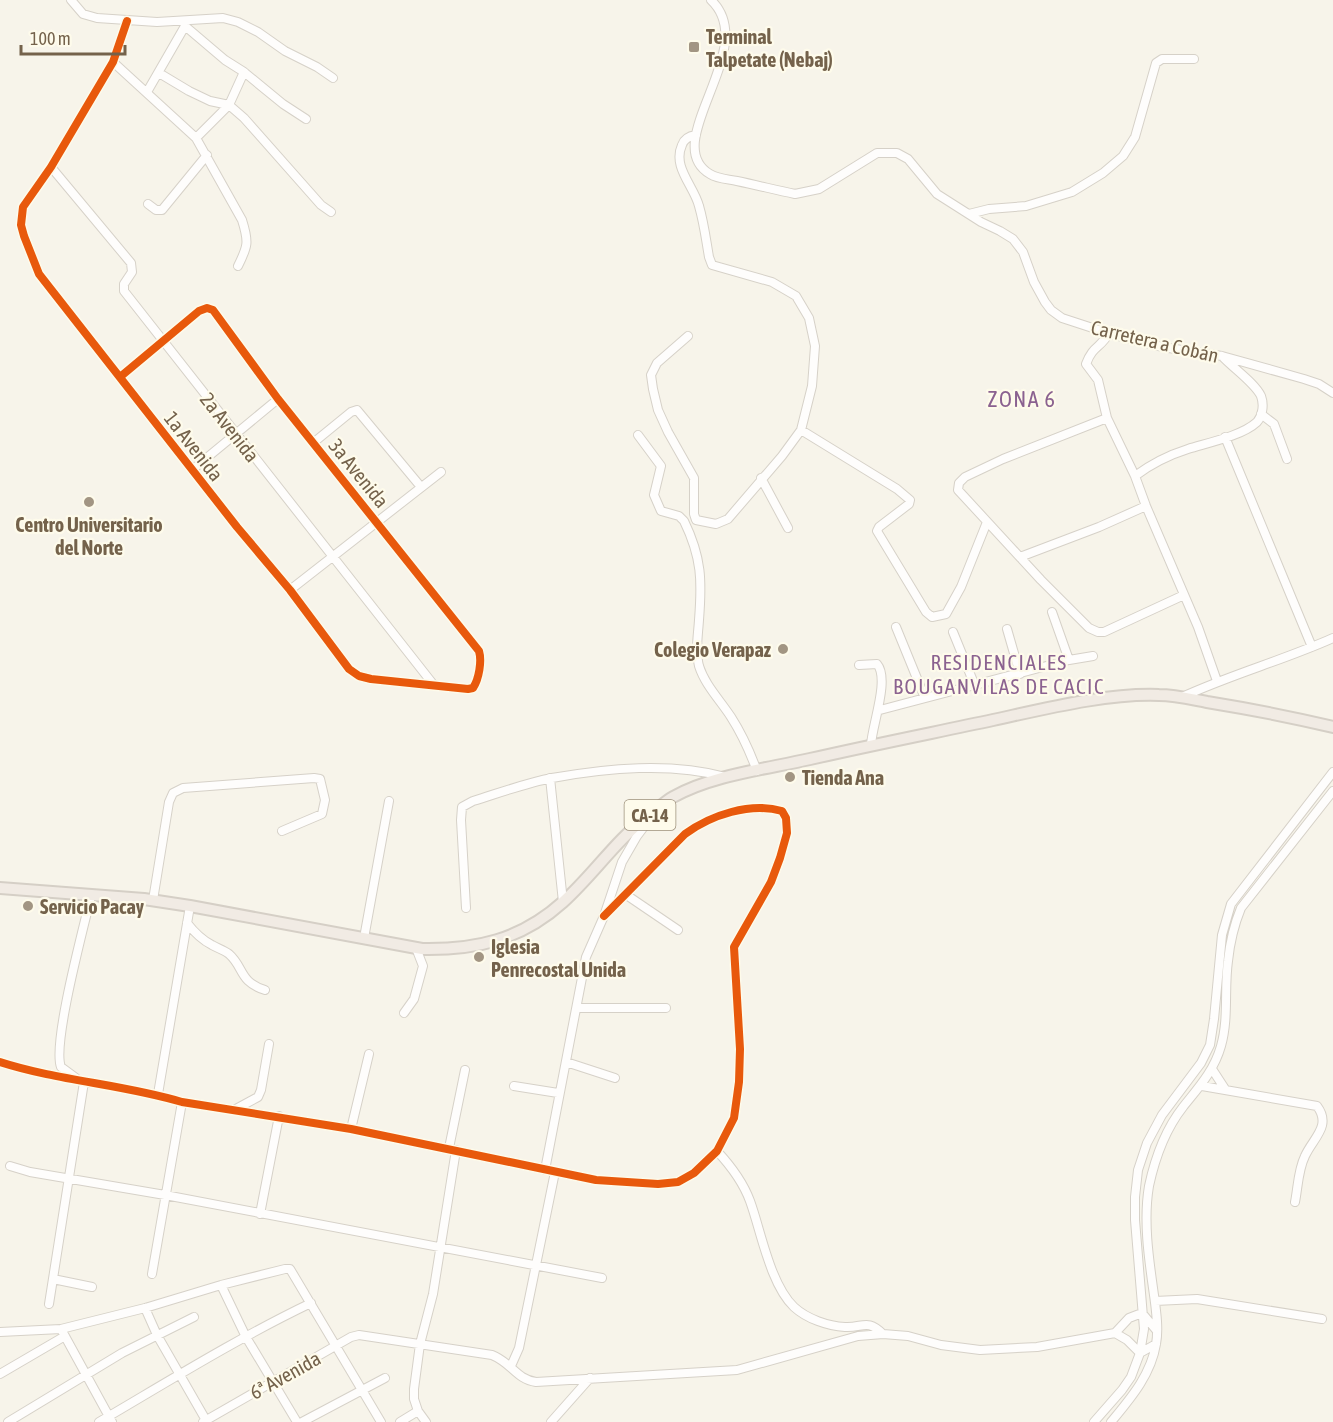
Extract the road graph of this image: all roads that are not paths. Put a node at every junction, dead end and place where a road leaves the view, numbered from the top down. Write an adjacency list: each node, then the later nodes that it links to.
1 (71, 0): 3 (street)
2 (712, 0): 13 (street, Carretera a Cobán)
3 (127, 21): 4 (street); 6 (street)
4 (185, 24): 7 (street); 8 (street); 9 (street)
5 (1194, 59): 19 (street)
6 (112, 62): 10 (street); 16 (street)
7 (244, 72): 11 (street); 12 (street)
8 (159, 73): 10 (street); 11 (street)
9 (333, 78)
10 (147, 92): 14 (street)
11 (229, 105): 14 (street); 18 (street)
12 (306, 119)
13 (696, 135): 19 (street, Carretera a Cobán); 30 (street)
14 (196, 138): 15 (street)
15 (207, 155): 17 (street); 20 (street)
16 (51, 167): 23 (street, 2a Avenida); 25 (street, 1a Avenida)
17 (148, 204)
18 (332, 212)
19 (969, 214): 21 (street, Carretera a Cobán)
20 (238, 266)
21 (1109, 333): 24 (street, Carretera a Cobán); 29 (street)
22 (688, 336): 39 (street)
23 (162, 341): 25 (street); 27 (street, 3a Avenida); 31 (street, 2a Avenida)
24 (1222, 356): 26 (street, Carretera a Cobán); 28 (street)
25 (120, 377): 36 (street, 1a Avenida)
26 (1333, 393)
27 (278, 399): 31 (street); 34 (street, 3a Avenida)
28 (1261, 414): 33 (street); 35 (street)
29 (1107, 418): 38 (street); 43 (street)
30 (801, 430): 39 (street); 43 (street)
31 (236, 435): 36 (street); 45 (street, 2a Avenida)
32 (638, 435): 67 (street)
33 (1225, 437): 38 (street); 54 (street)
34 (313, 443): 40 (street); 42 (street, 3a Avenida)
35 (1287, 459)
36 (192, 470): 47 (street, 1a Avenida)
37 (441, 472): 40 (street)
38 (1135, 476): 41 (street)
39 (761, 478): 44 (street)
40 (421, 487): 42 (street)
41 (1146, 506): 46 (street); 48 (street)
42 (376, 522): 45 (street); 60 (street, 3a Avenida)
43 (987, 522): 46 (street)
44 (788, 528)
45 (334, 557): 47 (street); 60 (street, 2a Avenida)
46 (1020, 557): 48 (street)
47 (290, 590): 60 (street, 1a Avenida)
48 (1184, 595): 59 (street)
49 (1052, 612): 56 (street)
50 (896, 627): 63 (street)
51 (1007, 629): 58 (street)
52 (953, 632): 61 (street)
53 (1333, 638): 54 (street)
54 (1312, 647): 59 (street)
55 (1093, 656): 56 (street)
56 (1070, 660): 58 (street)
57 (859, 665): 64 (street)
58 (1020, 674): 61 (street)
59 (1217, 681): 62 (street)
60 (433, 684)
61 (975, 686): 63 (street)
62 (1181, 697): 65 (highway, CA-14); 66 (highway, CA-14)
63 (925, 698): 64 (street)
64 (880, 710): 66 (street)
65 (1333, 727)
66 (871, 745): 67 (highway, CA-14)
67 (757, 771): 70 (highway, CA-14)
68 (1333, 772): 128 (street)
69 (550, 778): 70 (street); 79 (street); 81 (street)
70 (727, 778): 73 (highway, CA-14)
71 (1333, 791): 95 (street)
72 (389, 801): 85 (street)
73 (658, 809): 79 (highway, CA-14); 82 (street)
74 (282, 831): 78 (street)
75 (0, 888): 77 (highway, CA-14)
76 (625, 894): 82 (street); 84 (street); 109 (street)
77 (91, 896): 78 (highway, CA-14); 98 (street)
78 (153, 900): 80 (highway, CA-14)
79 (563, 902): 86 (highway, CA-14)
80 (190, 906): 83 (street); 85 (highway, CA-14)
81 (466, 908)
82 (604, 916): 88 (street)
83 (187, 923): 87 (street); 103 (street)
84 (678, 930)
85 (364, 938): 86 (highway, CA-14)
86 (416, 948): 90 (street)
87 (265, 990)
88 (577, 1008): 89 (street); 94 (street)
89 (666, 1008)
90 (404, 1013)
91 (269, 1044): 105 (street)
92 (369, 1054): 107 (street)
93 (0, 1062): 98 (street)
94 (566, 1062): 97 (street); 102 (street)
95 (1212, 1069): 100 (street); 101 (street)
96 (465, 1070): 108 (street)
97 (615, 1078)
98 (81, 1081): 103 (street); 113 (street)
99 (514, 1086): 102 (street)
100 (1202, 1086): 101 (street); 124 (street)
101 (1226, 1089): 115 (street)
102 (558, 1093): 111 (street)
103 (158, 1094): 104 (street)
104 (182, 1102): 105 (street); 114 (street)
105 (234, 1110): 106 (street)
106 (279, 1116): 107 (street); 116 (street)
107 (351, 1129): 108 (street)
108 (453, 1149): 111 (street); 117 (street)
109 (717, 1151): 112 (street); 135 (street)
110 (10, 1166): 113 (street)
111 (545, 1170): 112 (street)
112 (555, 1172): 118 (street)
113 (70, 1179): 114 (street); 121 (street)
114 (165, 1195): 116 (street); 119 (street)
115 (1295, 1202)
116 (260, 1214): 117 (street)
117 (440, 1248): 118 (street); 138 (street)
118 (536, 1266): 120 (street); 142 (street)
119 (152, 1274)
120 (603, 1278)
121 (53, 1279): 123 (street); 126 (street)
122 (221, 1285): 125 (street); 127 (street); 137 (street)
123 (92, 1287)
124 (1155, 1300): 130 (street); 131 (street)
125 (311, 1303): 137 (street); 140 (street)
126 (49, 1304)
127 (145, 1308): 133 (street); 136 (street)
128 (1142, 1313): 131 (street); 134 (street); 141 (street)
129 (194, 1317): 136 (street)
130 (1322, 1319)
131 (1157, 1331): 139 (street)
132 (0, 1332): 133 (street)
133 (63, 1333): 143 (street); 145 (street)
134 (1115, 1333): 135 (street); 141 (street)
135 (883, 1334): 147 (street, 6ª Avenida)
136 (157, 1335): 144 (street); 145 (street)
137 (246, 1337): 144 (street); 148 (street)
138 (420, 1344): 140 (street, 6ª Avenida); 142 (street, 6ª Avenida); 150 (street)
139 (1156, 1344): 141 (street); 162 (street)
140 (336, 1347): 148 (street, 6ª Avenida); 149 (street)
141 (1140, 1353): 161 (street)
142 (511, 1366): 147 (street, 6ª Avenida)
143 (0, 1374)
144 (179, 1374): 151 (street); 152 (street)
145 (87, 1376): 151 (street); 153 (street)
146 (385, 1378): 149 (street)
147 (590, 1378): 160 (street)
148 (273, 1382): 152 (street, 6ª Avenida); 155 (street)
149 (361, 1390): 156 (street); 157 (street)
150 (418, 1411): 158 (street); 159 (street)
151 (111, 1419): 154 (street)
152 (205, 1421)
153 (8, 1422)
154 (99, 1422)
155 (297, 1422)
156 (302, 1422)
157 (381, 1422)
158 (400, 1422)
159 (426, 1422)
160 (551, 1422)
161 (1094, 1422)
162 (1111, 1422)

